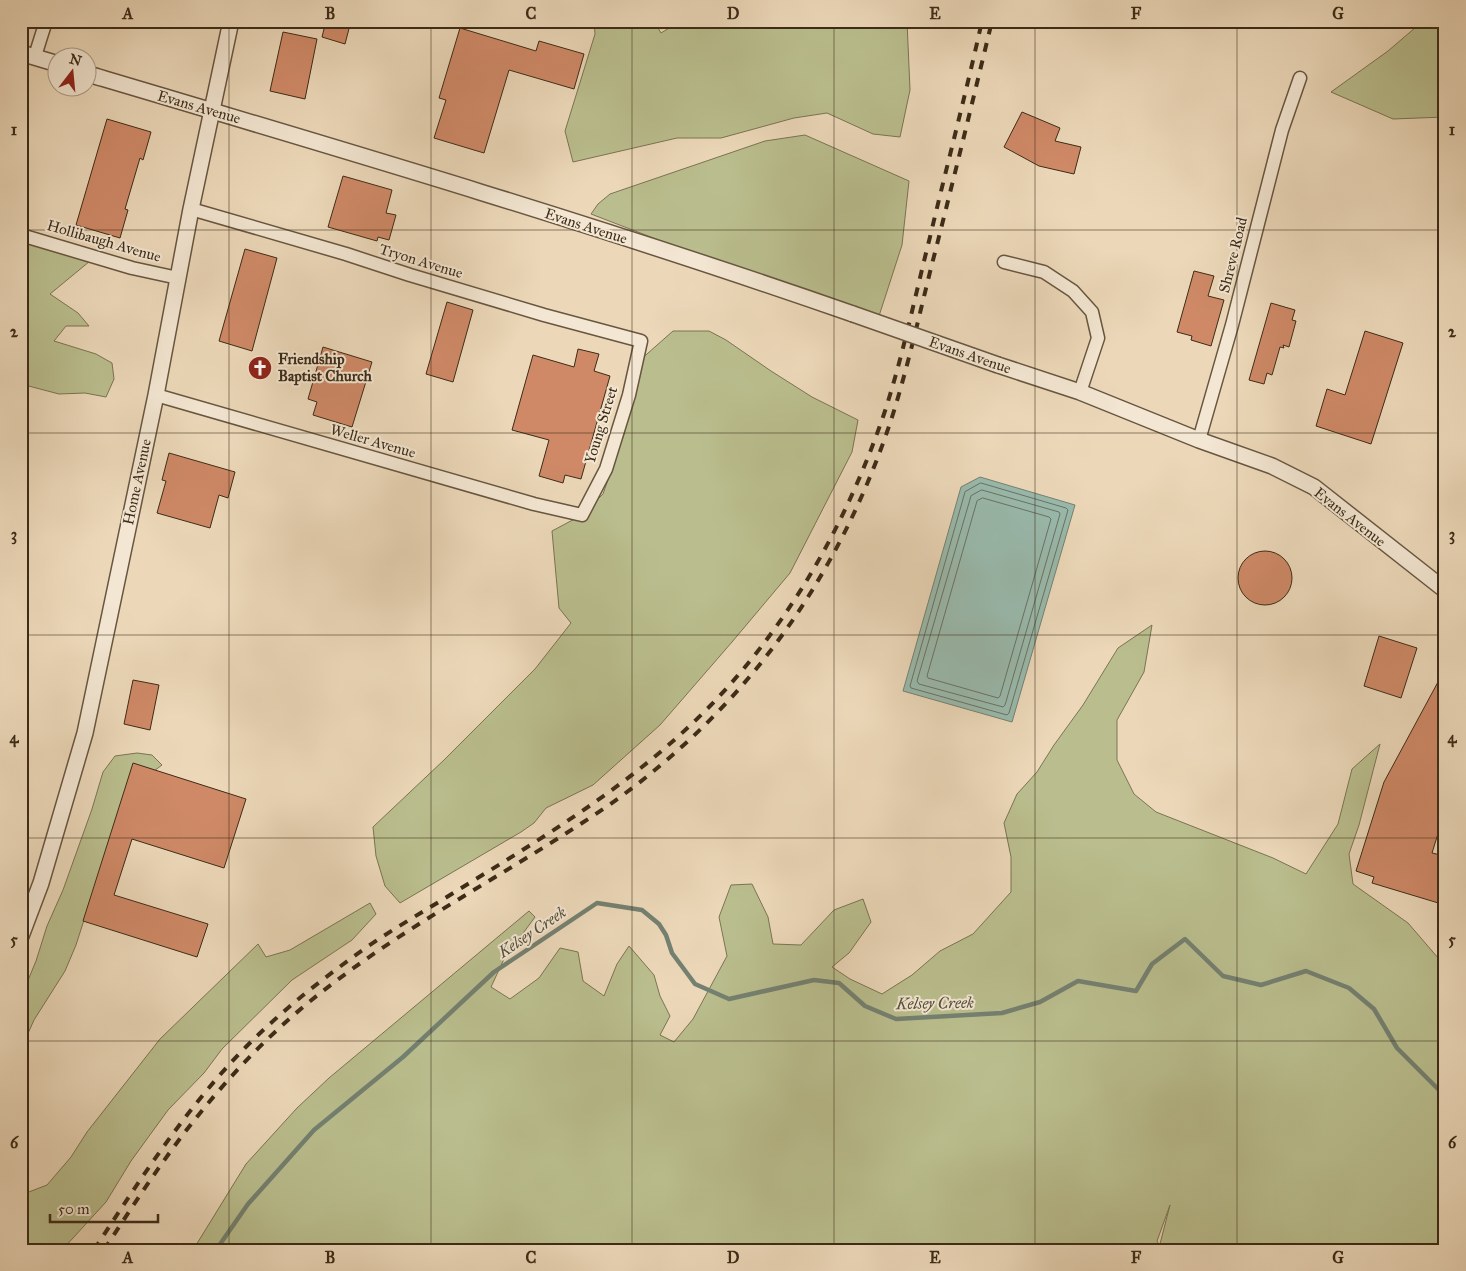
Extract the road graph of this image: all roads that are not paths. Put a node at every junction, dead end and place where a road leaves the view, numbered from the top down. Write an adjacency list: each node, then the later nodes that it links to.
1 (46, 21): 3 (street)
2 (231, 21): 7 (street, Home Avenue)
3 (28, 55): 4 (street)
4 (48, 61)
5 (98, 77): 7 (street, Evans Avenue)
6 (1300, 78): 15 (street, Shreve Road)
7 (213, 111): 8 (street, Home Avenue); 13 (street, Evans Avenue, bridge)
8 (191, 209): 11 (street, Home Avenue); 12 (street, Tryon Avenue)
9 (21, 235): 11 (street, Hollibaugh Avenue)
10 (1004, 262): 13 (street)
11 (178, 278): 14 (street, Home Avenue)
12 (641, 341): 16 (street, Young Street)
13 (1080, 392): 15 (street, Evans Avenue)
14 (156, 395): 16 (street, Weller Avenue); 18 (street, Home Avenue)
15 (1199, 440): 17 (street, Evans Avenue)
16 (582, 515)
17 (1445, 590)
18 (21, 936)

